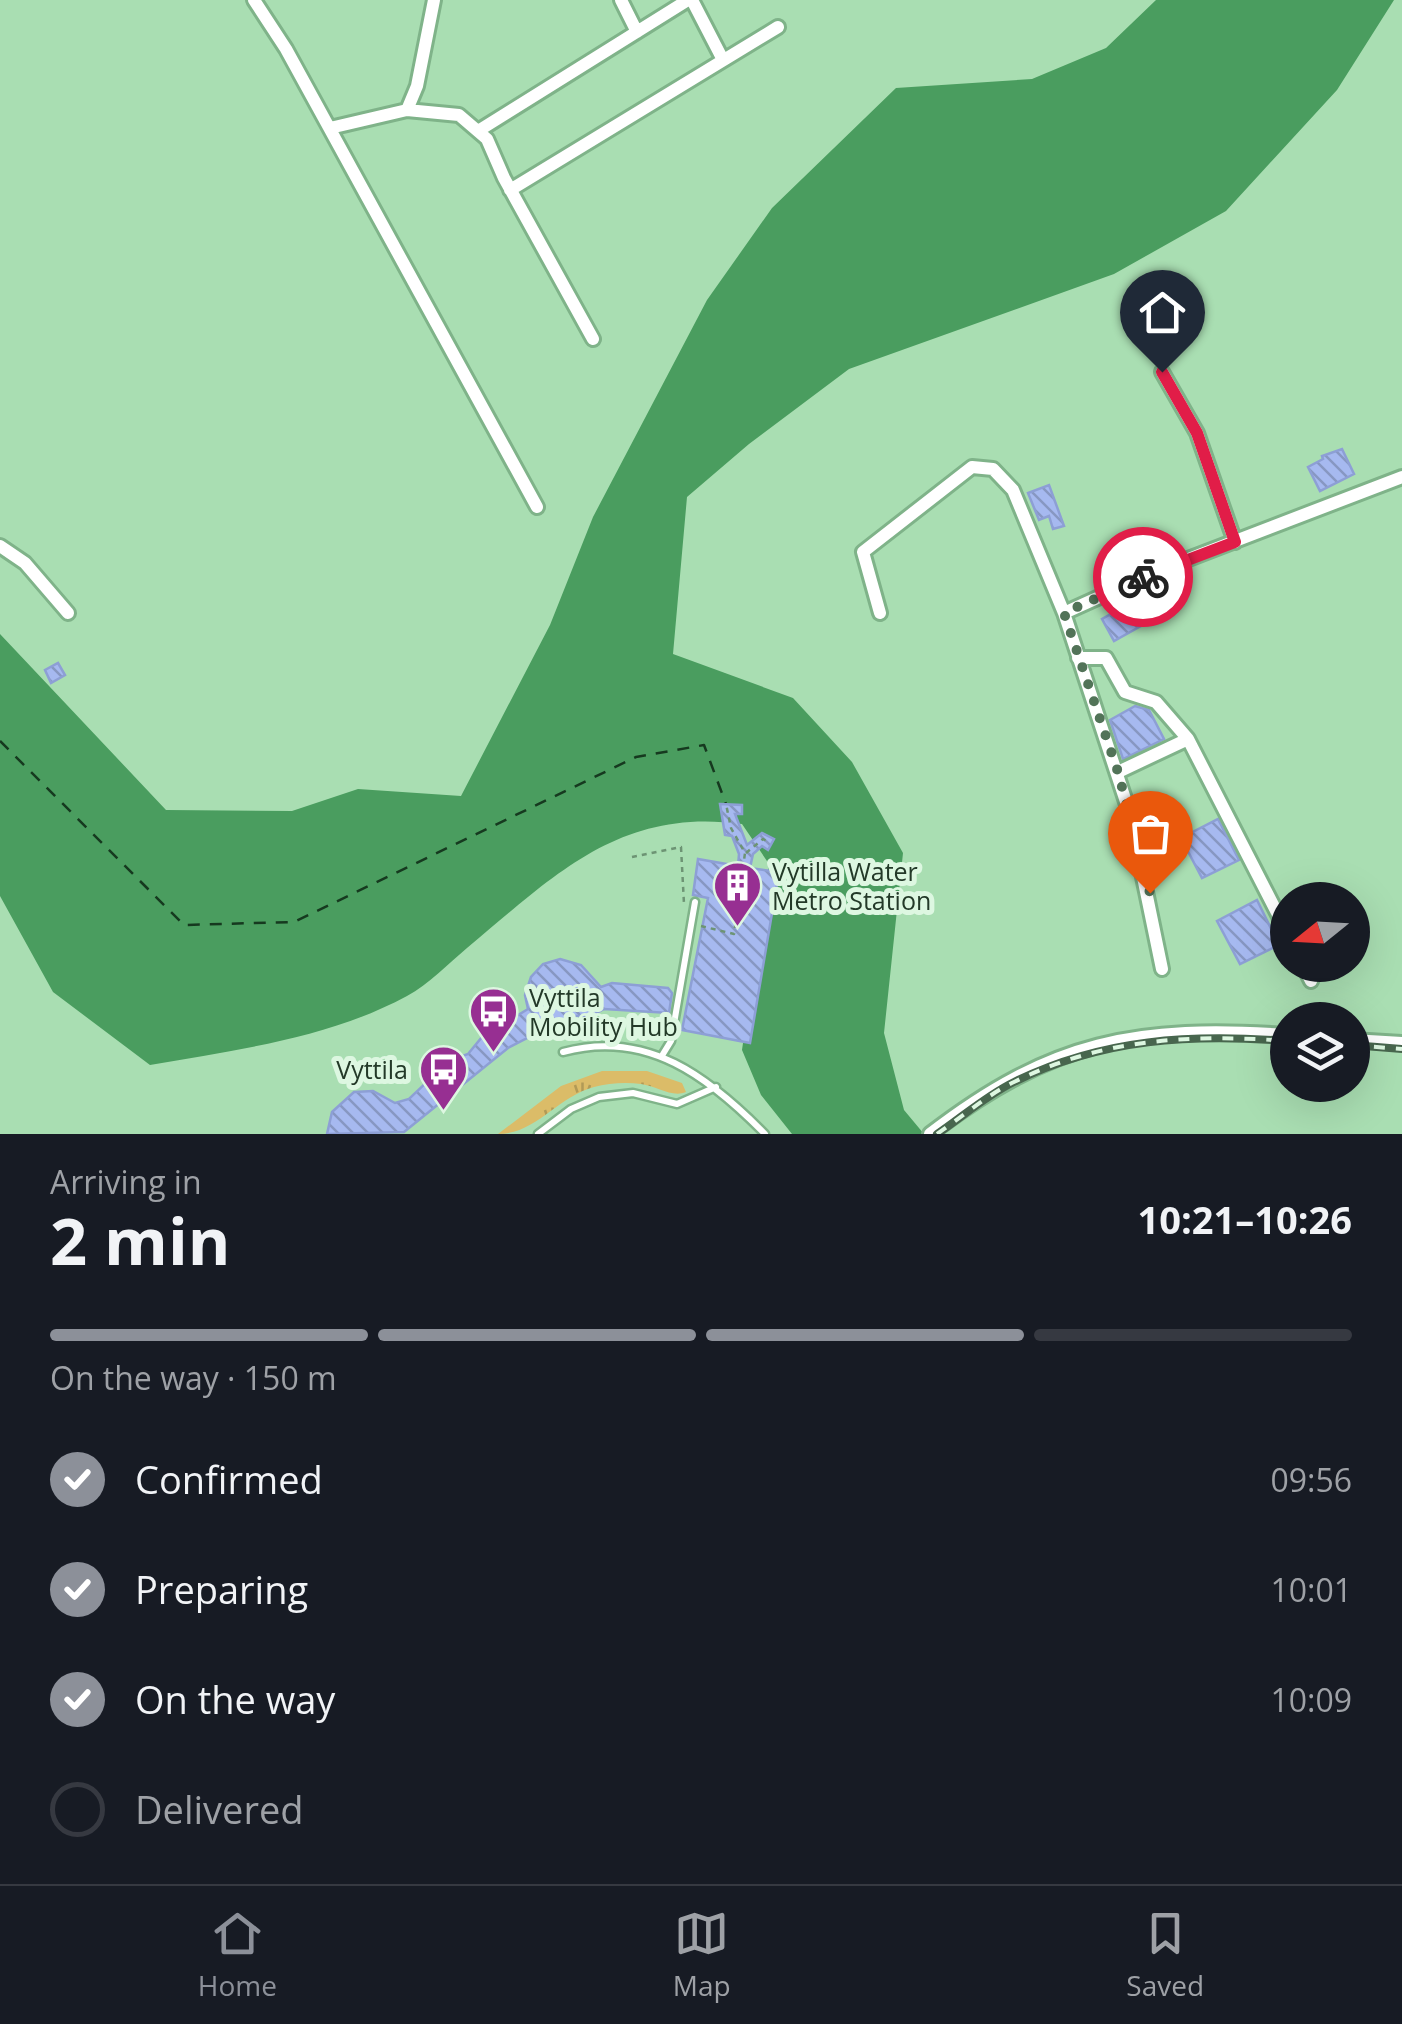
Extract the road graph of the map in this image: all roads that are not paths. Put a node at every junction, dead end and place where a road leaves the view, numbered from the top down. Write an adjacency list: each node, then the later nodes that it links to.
1 (254, 0): 9 (street)
2 (434, 0): 8 (street)
3 (621, 0): 6 (street)
4 (690, 0): 6 (street); 7 (street)
5 (778, 27): 7 (street)
6 (638, 32): 10 (street)
7 (722, 58): 11 (street)
8 (407, 110): 9 (street); 10 (street)
9 (330, 128): 15 (street)
10 (478, 132): 11 (street)
11 (510, 190): 12 (street)
12 (593, 338)
13 (1162, 372): 16 (street)
14 (1402, 477): 16 (street)
15 (537, 507)
16 (1235, 542): 20 (street)
17 (0, 546): 18 (street)
18 (68, 613)
19 (880, 613): 20 (street)
20 (1064, 613): 21 (street)
21 (1078, 658): 22 (street); 23 (street)
22 (1188, 740): 23 (street); 24 (street)
23 (1118, 772): 26 (street)
24 (1270, 899)
25 (696, 902): 31 (lane)
26 (1162, 968)
27 (1270, 1034): 35 (street)
28 (1370, 1041): 29 (street)
29 (1402, 1043)
30 (563, 1052): 31 (lane)
31 (663, 1054): 32 (lane)
32 (717, 1087): 33 (lane); 34 (lane)
33 (538, 1134)
34 (765, 1134)
35 (930, 1134)

